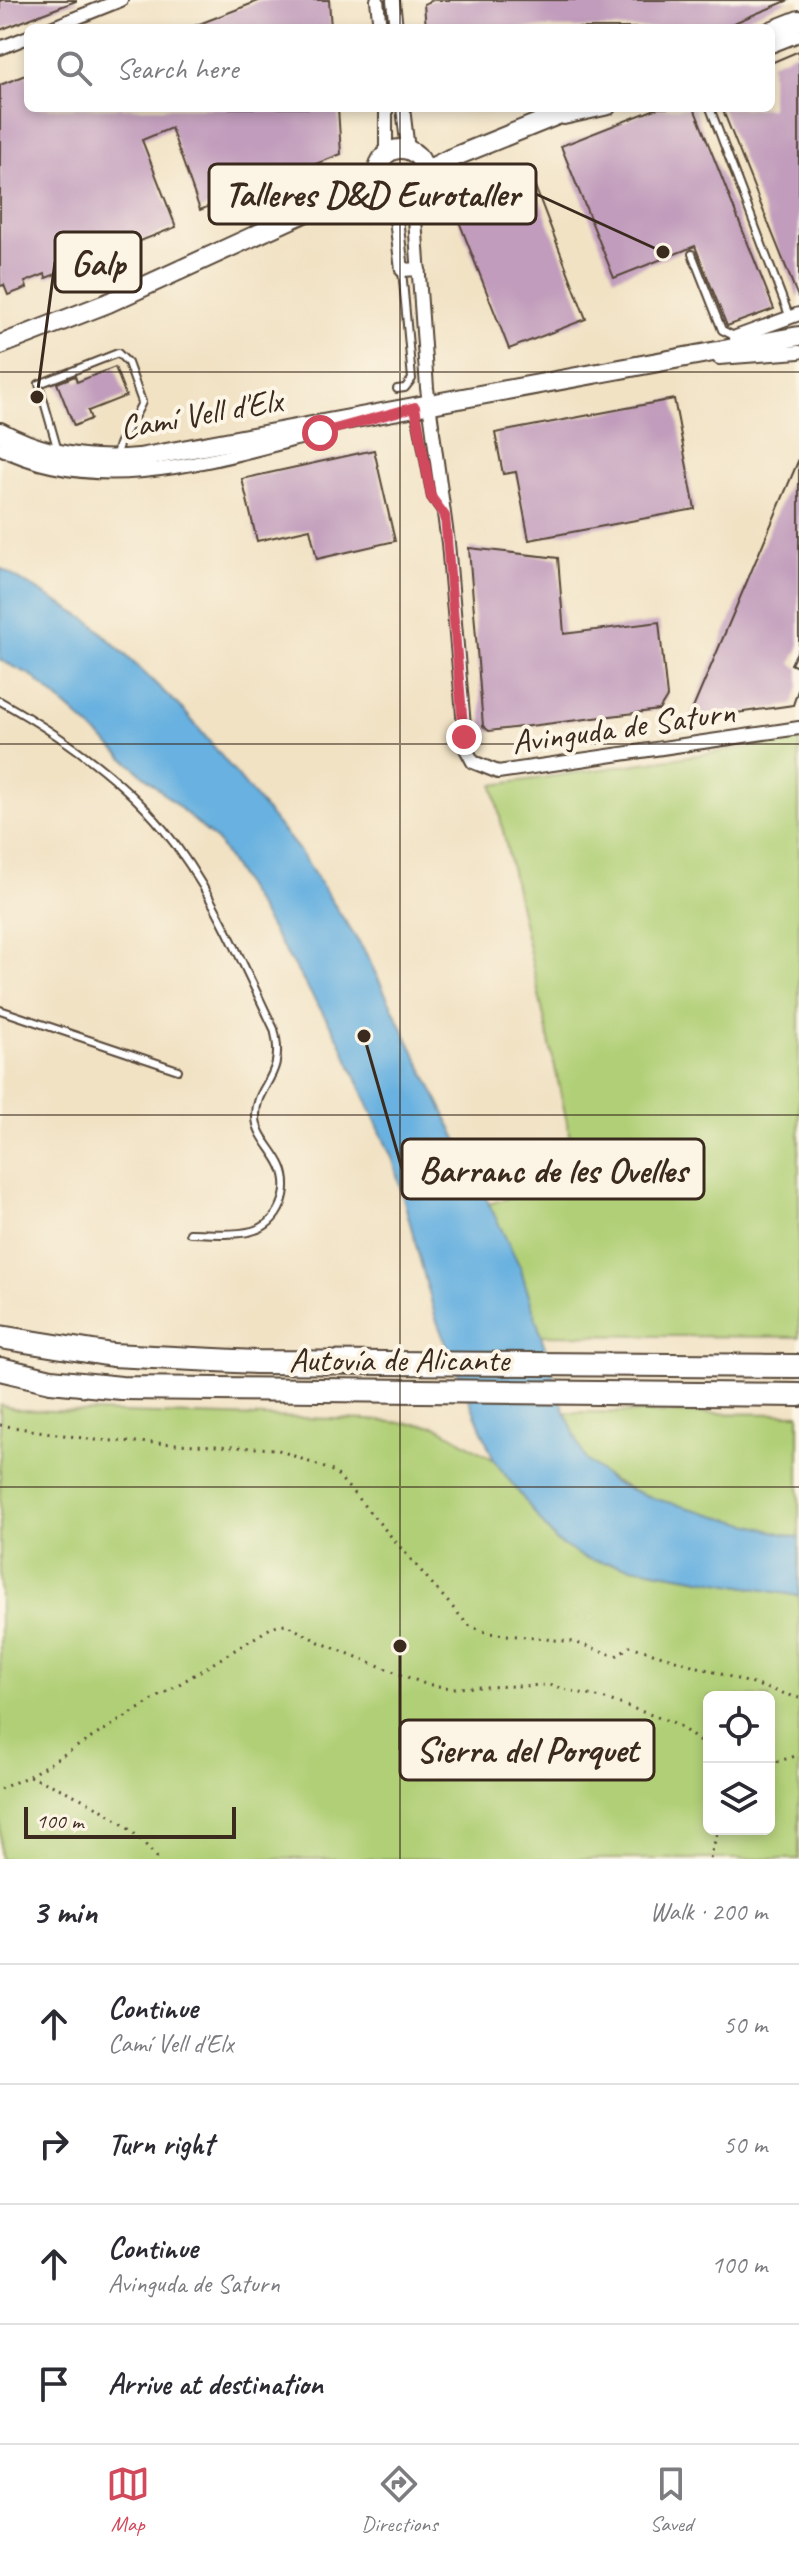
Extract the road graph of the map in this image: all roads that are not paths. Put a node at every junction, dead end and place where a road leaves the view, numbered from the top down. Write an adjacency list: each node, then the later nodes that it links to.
1 (121, 0): 5 (street)
2 (377, 0): 6 (street)
3 (393, 0): 7 (street)
4 (799, 20): 8 (main road)
5 (61, 24)
6 (380, 24)
7 (396, 24)
8 (775, 29)
9 (799, 35): 11 (street)
10 (24, 39): 12 (street)
11 (775, 44)
12 (0, 48)
13 (386, 112): 20 (street)
14 (403, 112): 19 (street)
15 (566, 112): 18 (main road)
16 (587, 112): 18 (street)
17 (712, 112): 26 (lane)
18 (549, 119): 22 (main road)
19 (408, 150): 20 (main road); 22 (main road)
20 (386, 153): 21 (main road)
21 (382, 182): 22 (main road); 25 (street); 29 (main road)
22 (418, 185): 24 (street, Avinguda de Saturn)
23 (692, 254): 28 (lane)
24 (419, 269): 25 (street); 33 (street, Avinguda de Saturn)
25 (402, 270): 32 (lane)
26 (794, 316): 28 (street)
27 (799, 336): 28 (main road, Camí Vell d'Elx)
28 (736, 341): 31 (main road, Camí Vell d'Elx)
29 (0, 345)
30 (799, 352): 31 (street, Camí Vell d'Elx)
31 (688, 357): 33 (main road, Camí Vell d'Elx)
32 (397, 389)
33 (422, 406): 35 (street, Camí Vell d'Elx); 37 (main road, Camí Vell d'Elx); 39 (street, Avinguda de Saturn)
34 (0, 432): 36 (main road, Camí Vell d'Elx)
35 (0, 448)
36 (59, 455): 37 (main road, Camí Vell d'Elx); 37 (lane)
37 (115, 461)
38 (0, 701): 42 (lane)
39 (799, 728)
40 (0, 1010): 41 (lane)
41 (178, 1070)
42 (190, 1233)
43 (0, 1337): 44 (highway, Autovía de Alicante)
44 (799, 1366)
45 (0, 1369): 47 (highway, Autovía de Alicante)
46 (0, 1381): 47 (highway)
47 (51, 1381): 48 (highway, Autovía de Alicante)
48 (799, 1395)

